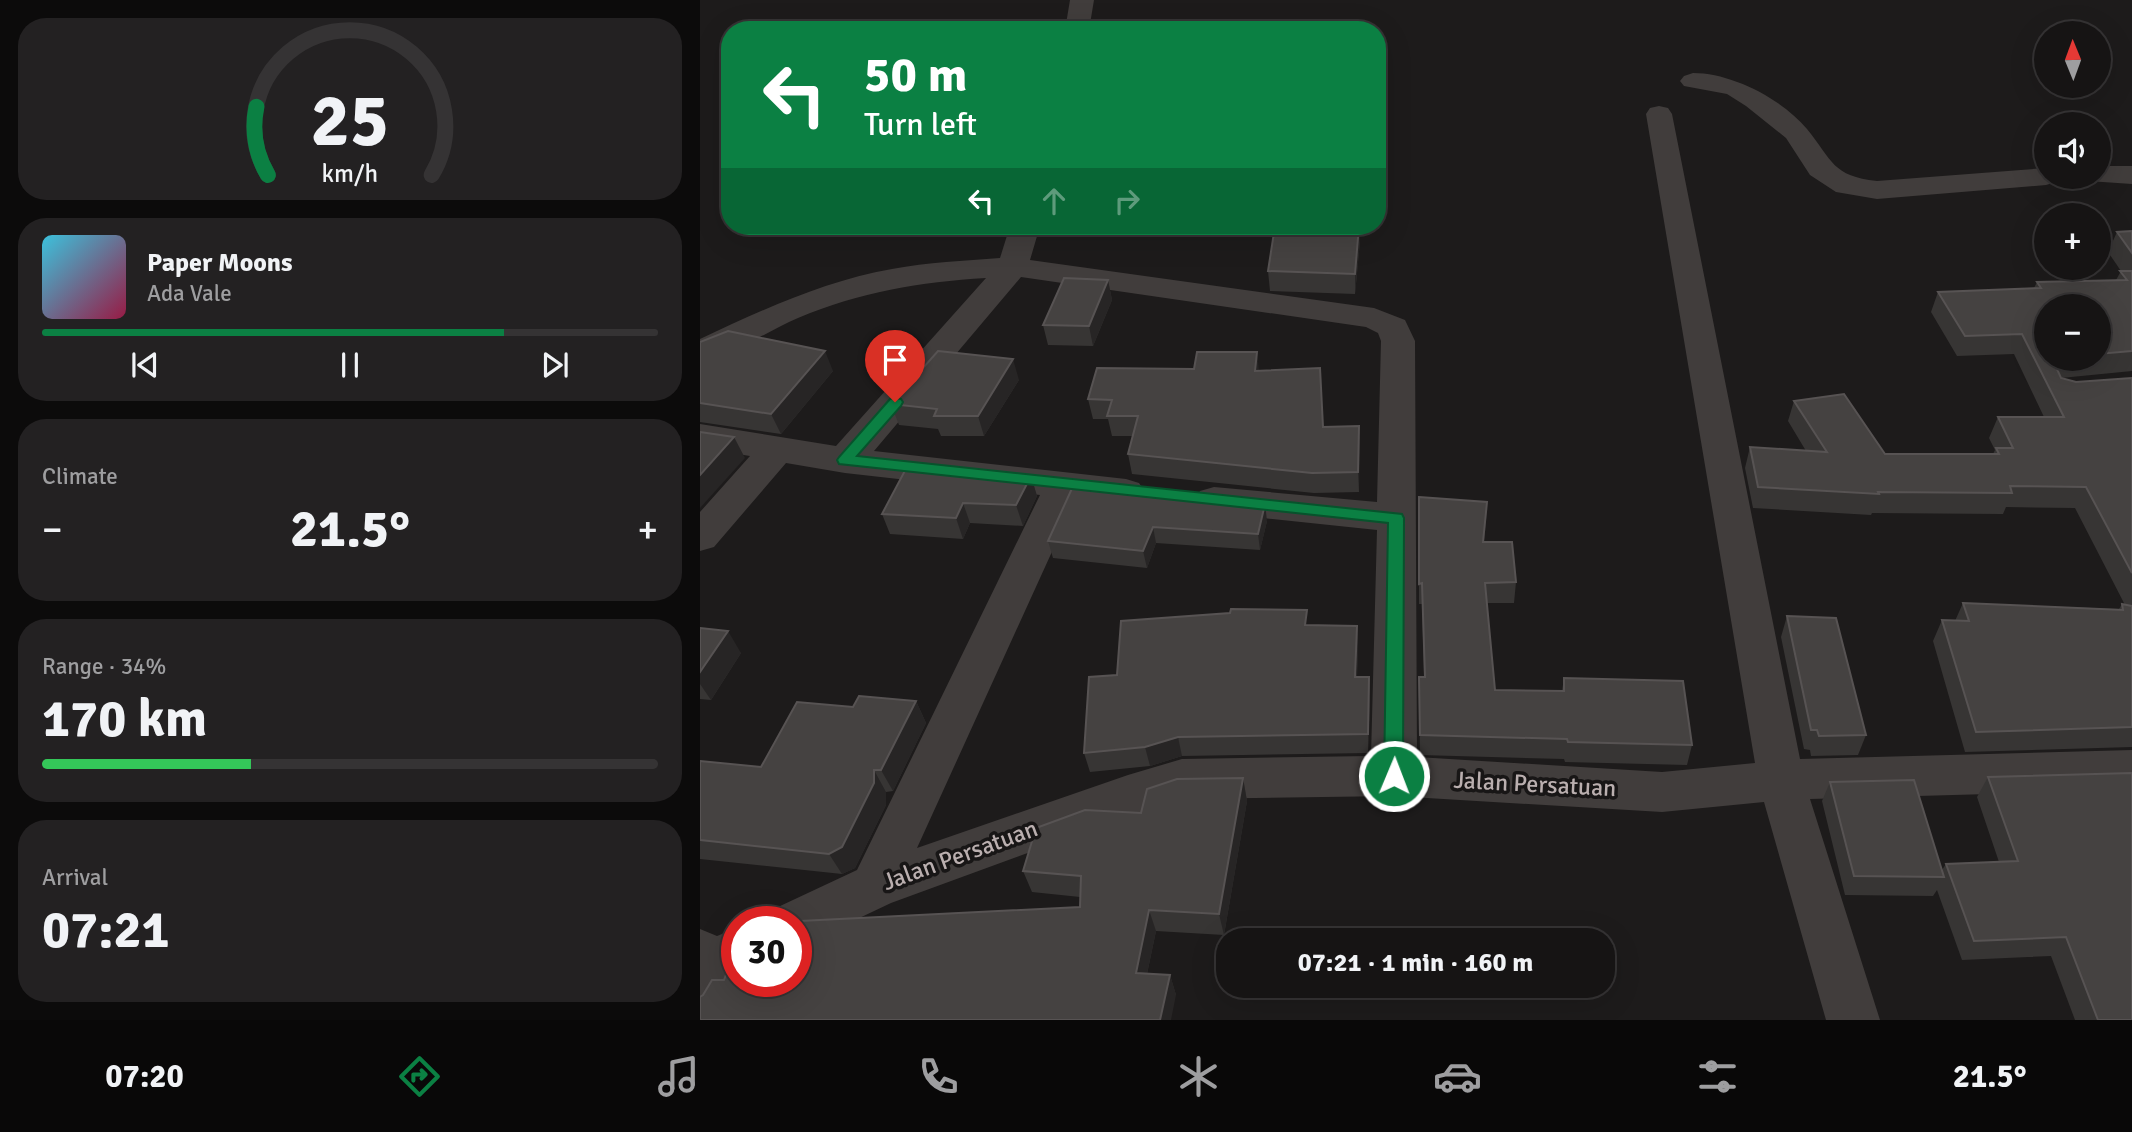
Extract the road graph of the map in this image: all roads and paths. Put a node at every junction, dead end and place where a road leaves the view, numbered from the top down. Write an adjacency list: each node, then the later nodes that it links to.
1 (1082, 0): 2 (street)
2 (1078, 21)
3 (1693, 81): 7 (street)
4 (1659, 114): 19 (street)
5 (2111, 175): 6 (street)
6 (2132, 175)
7 (2034, 177)
8 (1022, 235): 9 (street)
9 (1013, 267): 10 (street); 13 (street); 15 (street)
10 (700, 352)
11 (700, 436): 12 (street)
12 (777, 449): 13 (street); 16 (street)
13 (845, 460): 14 (street)
14 (1064, 485): 15 (street); 20 (street)
15 (1396, 518): 18 (street)
16 (700, 537)
17 (2132, 770): 19 (street, Jalan Persatuan)
18 (1394, 776): 19 (street, Jalan Persatuan); 20 (street, Jalan Persatuan)
19 (1781, 780): 22 (street)
20 (875, 886): 21 (street, Jalan Persatuan)
21 (812, 916)
22 (1853, 1020)

